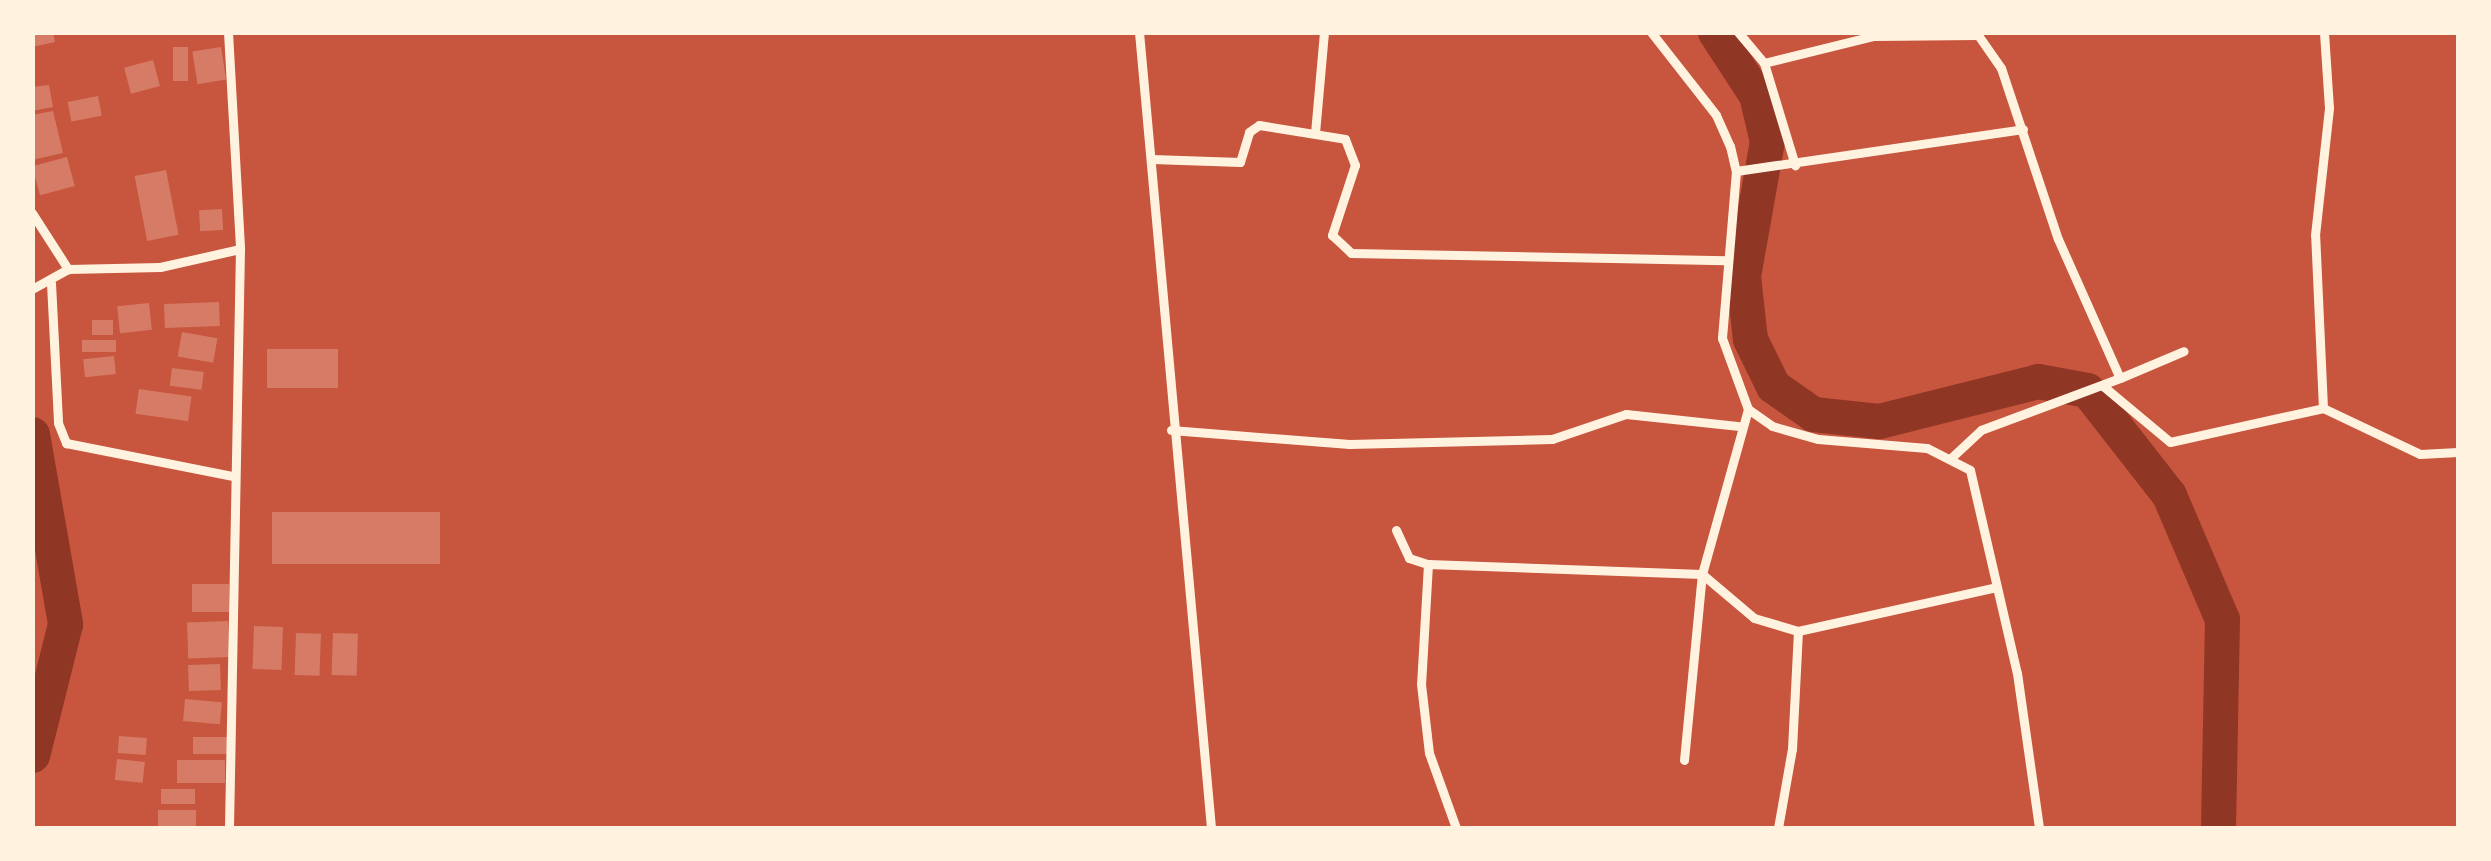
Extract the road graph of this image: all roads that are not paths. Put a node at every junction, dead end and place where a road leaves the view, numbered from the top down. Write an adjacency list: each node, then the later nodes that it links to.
1 (228, 32): 16 (street)
2 (1139, 32): 12 (street)
3 (1324, 32): 11 (street)
4 (1651, 32): 14 (street)
5 (1738, 32): 9 (street)
6 (2324, 32): 23 (street)
7 (1853, 36): 8 (street); 9 (street)
8 (1986, 36): 10 (street)
9 (1764, 63): 13 (street)
10 (2023, 129): 13 (street); 21 (street)
11 (1316, 132): 12 (street); 17 (street)
12 (1152, 159): 26 (street)
13 (1795, 165): 14 (street)
14 (1736, 171): 17 (street)
15 (32, 213): 18 (street)
16 (240, 248): 18 (street); 29 (street)
17 (1724, 260): 24 (street)
18 (68, 269): 19 (street)
19 (42, 286): 29 (street)
20 (2184, 351): 21 (street)
21 (2120, 378): 22 (street)
22 (2103, 386): 23 (street); 28 (street)
23 (2323, 408): 27 (street)
24 (1748, 409): 25 (street); 28 (street)
25 (1739, 426): 26 (street); 32 (street)
26 (1171, 430): 37 (street)
27 (2458, 452)
28 (1952, 457): 33 (street)
29 (232, 476): 36 (street)
30 (1396, 530): 31 (street)
31 (1428, 564): 32 (street); 38 (street)
32 (1702, 574): 34 (street); 35 (street)
33 (1996, 587): 34 (street); 41 (street)
34 (1798, 631): 40 (street)
35 (1684, 760)
36 (229, 828)
37 (1211, 828)
38 (1456, 828): 39 (street)
39 (1464, 828)
40 (1778, 828)
41 (2039, 828)

